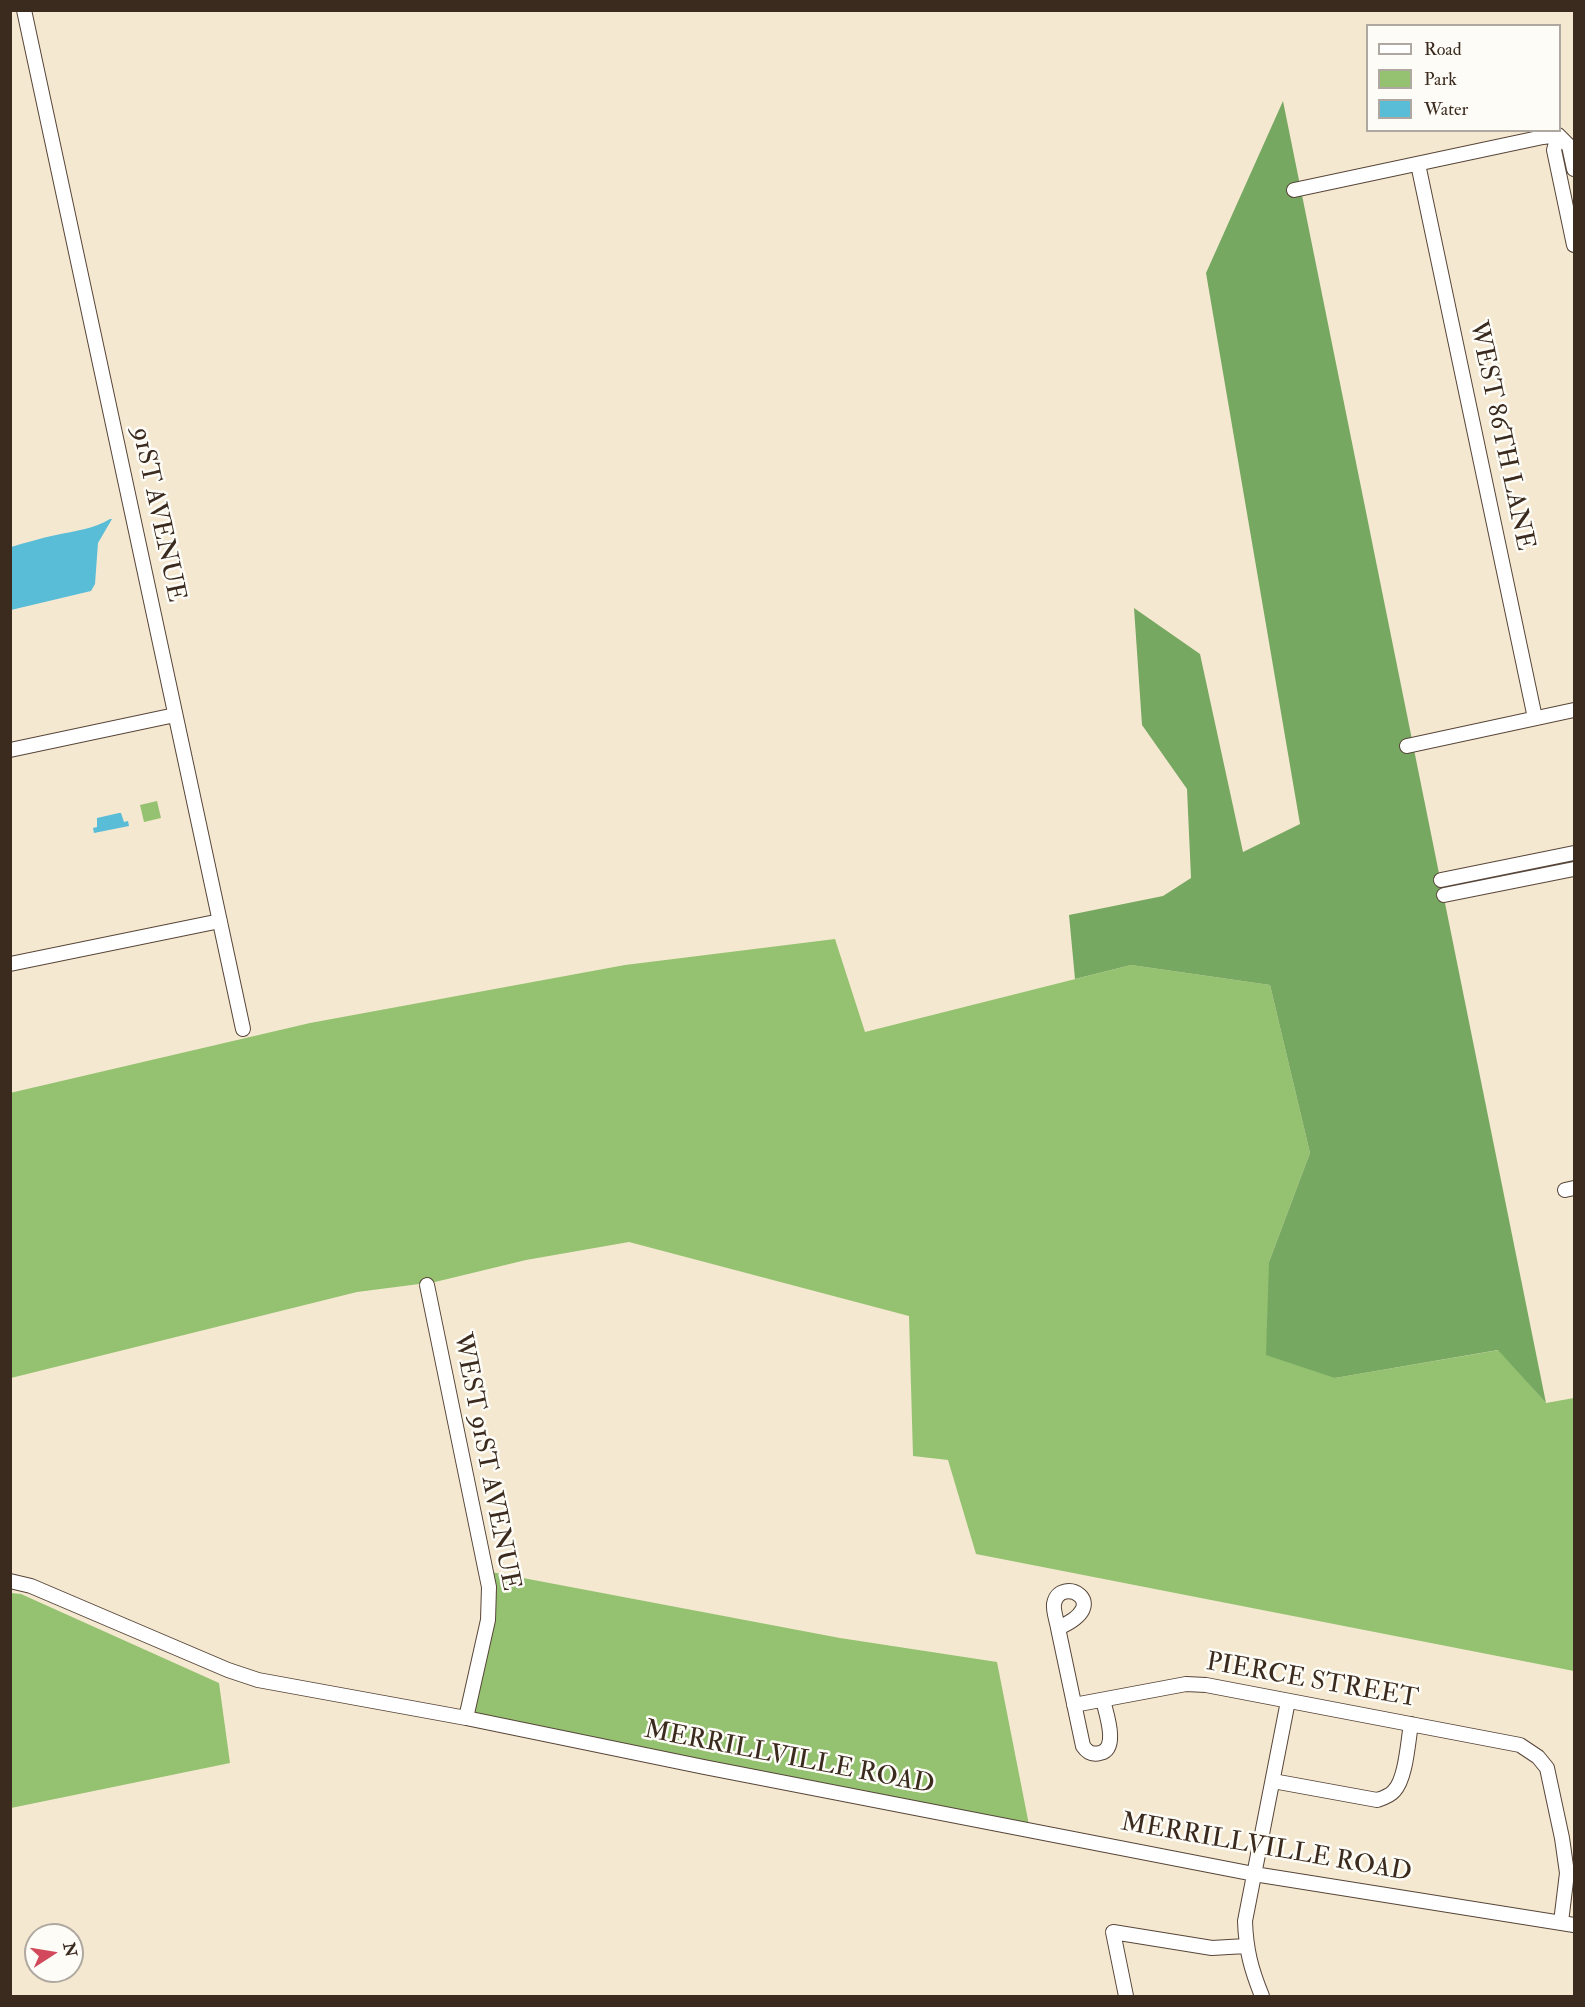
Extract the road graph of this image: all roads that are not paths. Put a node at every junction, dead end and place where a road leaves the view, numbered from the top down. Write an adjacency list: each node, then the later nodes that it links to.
1 (24, 10): 8 (street, 91ST AVENUE)
2 (1558, 135): 3 (street); 4 (street); 6 (street)
3 (1418, 164): 5 (street); 9 (street, WEST 86TH LANE)
4 (1575, 170)
5 (1294, 190)
6 (1575, 245)
7 (1575, 710): 9 (street)
8 (176, 715): 11 (street); 16 (street, 91ST AVENUE)
9 (1535, 718): 10 (street)
10 (1407, 746)
11 (10, 750)
12 (1572, 854): 13 (street); 14 (street)
13 (1574, 872): 15 (street)
14 (1441, 880)
15 (1444, 896)
16 (220, 921): 17 (street); 18 (street, 91ST AVENUE)
17 (10, 964)
18 (243, 1029)
19 (427, 1285): 25 (street, WEST 91ST AVENUE)
20 (10, 1581): 25 (street, MERRILLVILLE ROAD)
21 (1058, 1628): 24 (street)
22 (1103, 1700): 23 (street, PIERCE STREET); 24 (street, PIERCE STREET); 24 (street)
23 (1288, 1701): 26 (street, PIERCE STREET); 27 (street)
24 (1074, 1705)
25 (466, 1718): 28 (street, MERRILLVILLE ROAD)
26 (1410, 1724): 27 (street); 29 (street, PIERCE STREET)
27 (1273, 1781): 28 (street)
28 (1254, 1874): 29 (street, MERRILLVILLE ROAD); 30 (street)
29 (1568, 1923)
30 (1246, 1946): 31 (street); 32 (street)
31 (1126, 1996)
32 (1262, 1996)

